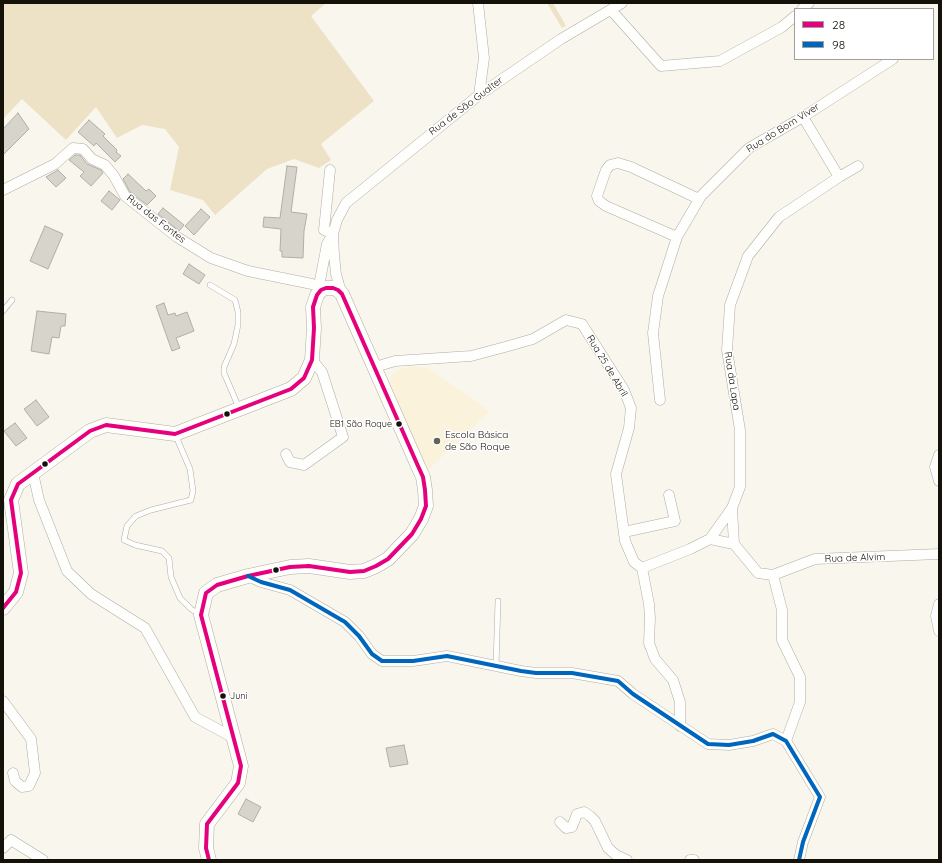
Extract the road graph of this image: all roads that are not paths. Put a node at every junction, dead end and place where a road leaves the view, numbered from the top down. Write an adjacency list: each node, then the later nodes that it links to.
1 (478, 3): 6 (street)
2 (622, 3): 3 (street, Rua de São Gualter)
3 (611, 10): 4 (street); 6 (street, Rua de São Gualter)
4 (794, 17)
5 (891, 60): 7 (street, Rua do Bom Viver)
6 (479, 95): 13 (street, Rua de São Gualter)
7 (803, 116): 10 (street); 12 (street, Rua do Bom Viver)
8 (858, 166): 10 (street, Rua da Lapa)
9 (330, 170): 13 (street)
10 (840, 177): 29 (street, Rua da Lapa)
11 (3, 190): 16 (street, Rua das Fontes)
12 (700, 199): 14 (street, Rua do Bom Viver); 14 (street)
13 (333, 234): 16 (street, Rua de São Gualter); 16 (street, Rua de São Gualter)
14 (677, 237): 21 (street, Rua do Bom Viver)
15 (210, 285): 22 (lane)
16 (324, 287): 19 (street); 20 (street)
17 (12, 300): 18 (lane)
18 (3, 311)
19 (312, 360): 22 (street); 24 (street)
20 (375, 368): 30 (street, Rua 25 de Abril); 36 (street)
21 (660, 400)
22 (240, 409): 23 (street)
23 (175, 434): 26 (street); 40 (lane)
24 (286, 454)
25 (939, 455): 27 (street)
26 (33, 473): 39 (street); 45 (street)
27 (939, 481)
28 (669, 496): 30 (street)
29 (732, 508): 31 (street); 32 (street)
30 (624, 532): 34 (street, Rua 25 de Abril)
31 (710, 539): 32 (street); 34 (street)
32 (734, 544): 35 (street)
33 (939, 554): 35 (street, Rua de Alvim)
34 (642, 568): 44 (street, Rua 25 de Abril)
35 (774, 575): 46 (street)
36 (248, 576): 40 (street); 42 (street)
37 (498, 601): 42 (lane)
38 (939, 604): 41 (street)
39 (3, 608)
40 (201, 615): 45 (street)
41 (939, 631)
42 (496, 666): 44 (street)
43 (3, 701): 47 (street)
44 (680, 726): 46 (street)
45 (234, 738): 51 (street)
46 (786, 741): 55 (street)
47 (13, 773)
48 (560, 822): 52 (street)
49 (3, 848): 50 (street)
50 (43, 860)
51 (209, 860)
52 (627, 860)
53 (690, 860): 54 (street)
54 (694, 860)
55 (799, 860)

